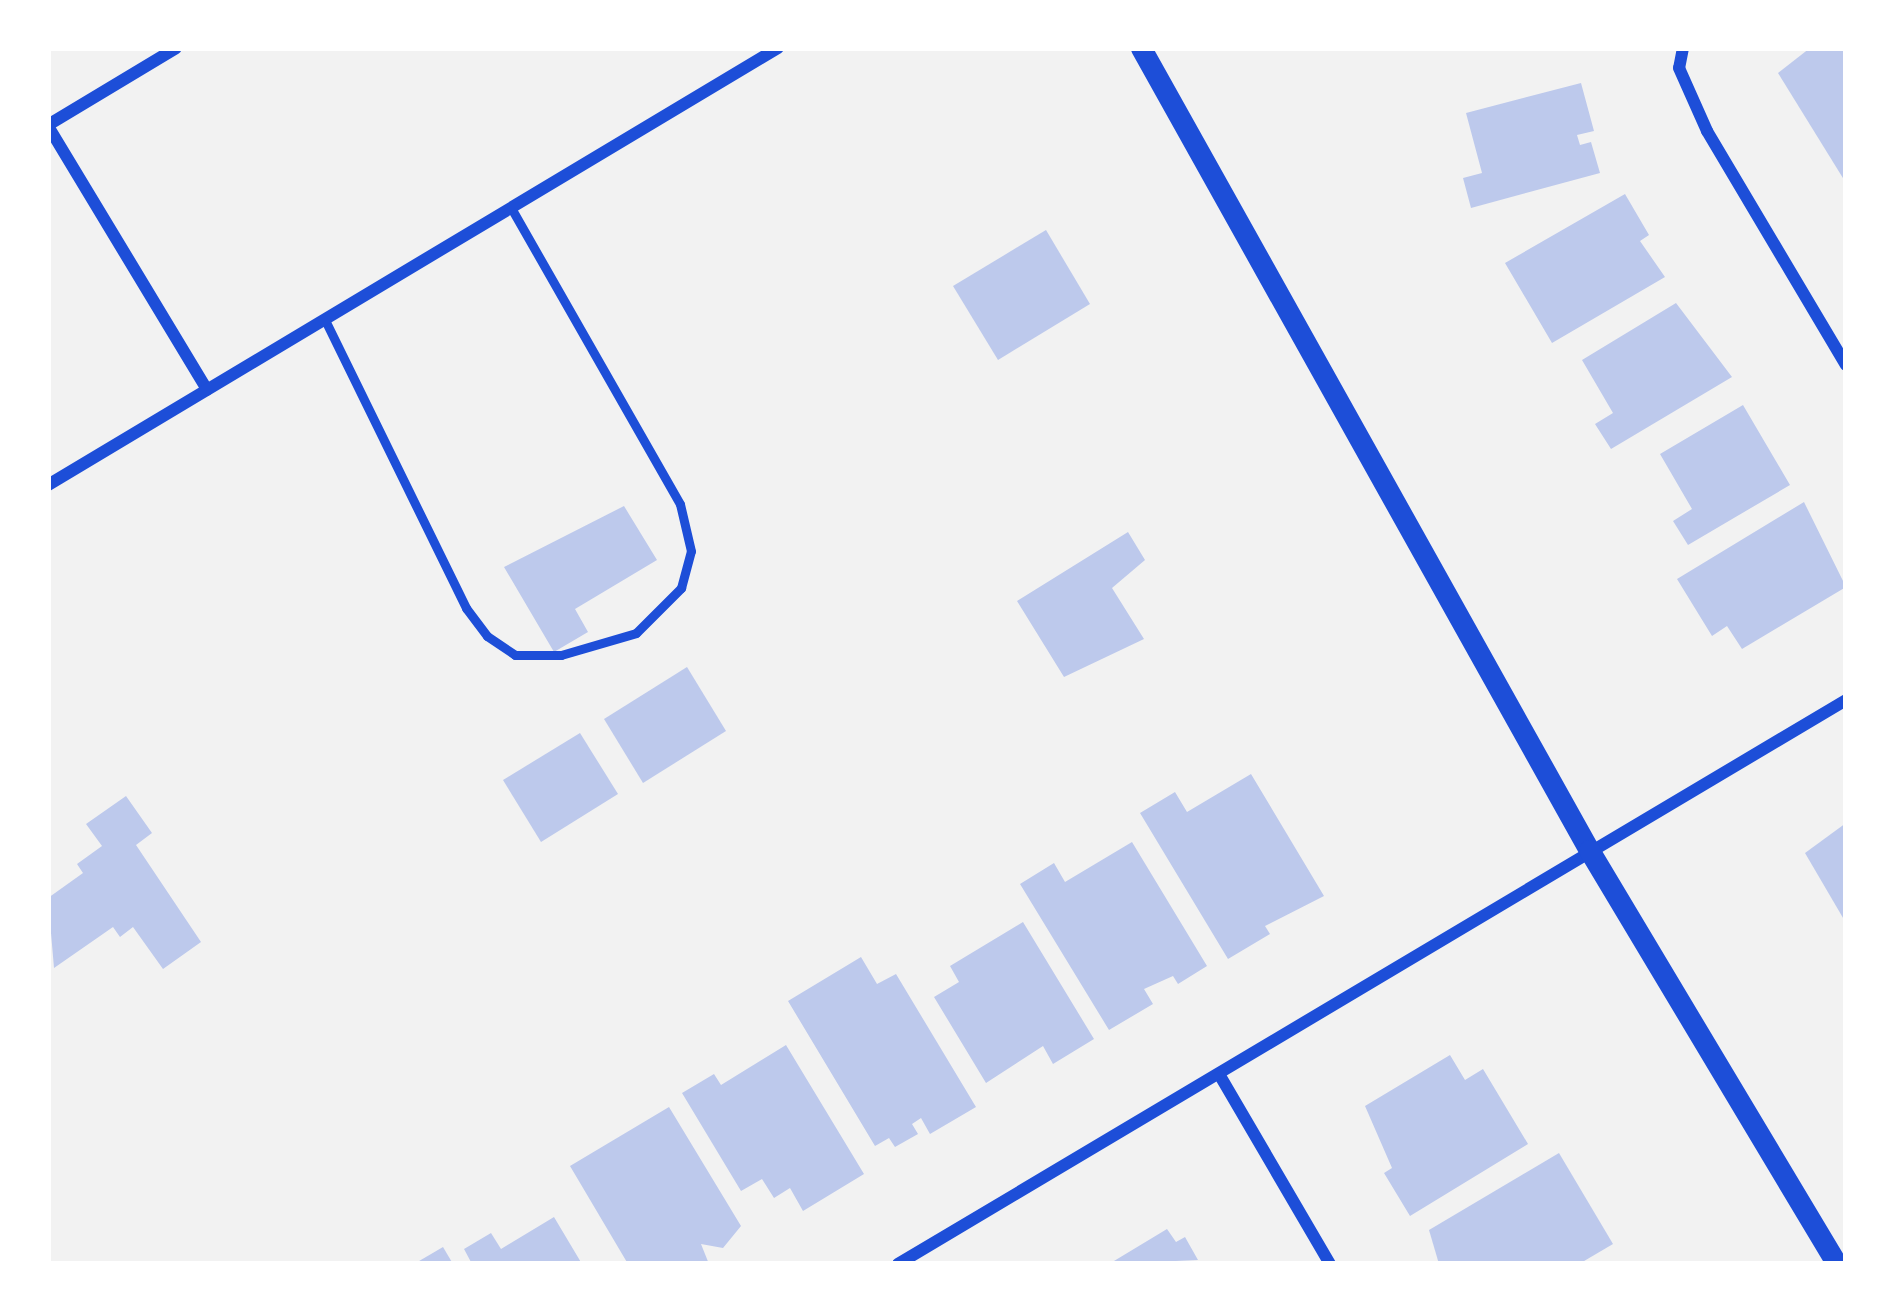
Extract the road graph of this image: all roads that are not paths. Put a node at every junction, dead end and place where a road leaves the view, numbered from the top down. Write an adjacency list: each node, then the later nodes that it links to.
1 (176, 48): 5 (street)
2 (778, 48): 6 (street)
3 (1141, 48): 12 (street)
4 (1683, 48): 8 (street)
5 (48, 125): 9 (street)
6 (511, 208): 7 (street); 7 (lane)
7 (325, 320): 9 (street)
8 (1846, 365)
9 (207, 390): 10 (street)
10 (48, 485)
11 (1846, 700): 12 (street)
12 (1588, 850): 13 (street); 16 (street)
13 (1219, 1074): 14 (street); 15 (street)
14 (898, 1264)
15 (1330, 1264)
16 (1837, 1264)

